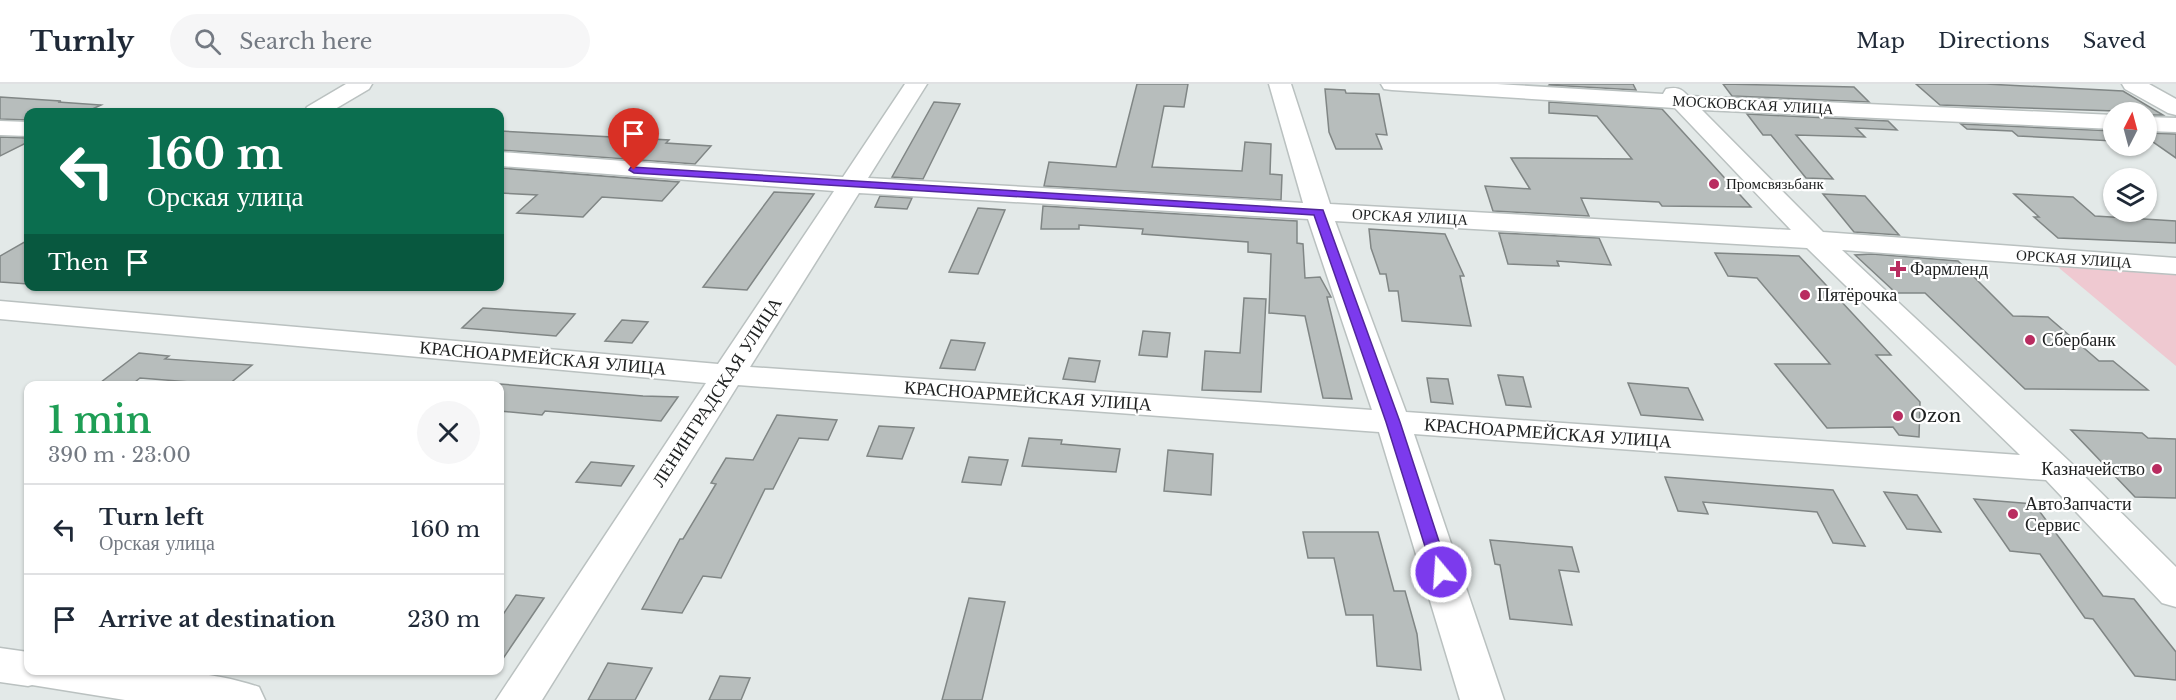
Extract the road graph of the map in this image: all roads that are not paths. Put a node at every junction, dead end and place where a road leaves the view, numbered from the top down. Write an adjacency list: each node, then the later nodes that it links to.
1 (361, 84): 7 (street)
2 (916, 84): 15 (street, ЛЕНИНГРАДСКАЯ УЛИЦА)
3 (1280, 84): 16 (street)
4 (1392, 84): 6 (street, МОСКОВСКАЯ УЛИЦА)
5 (2133, 84): 8 (street)
6 (1673, 93): 9 (street, МОСКОВСКАЯ УЛИЦА); 17 (street)
7 (322, 108)
8 (2176, 108)
9 (2103, 121)
10 (2157, 124): 11 (street)
11 (2176, 125)
12 (0, 128): 13 (street)
13 (24, 129)
14 (504, 159): 15 (street, ОРСКАЯ УЛИЦА)
15 (852, 184): 16 (street, ОРСКАЯ УЛИЦА); 21 (street, ЛЕНИНГРАДСКАЯ УЛИЦА)
16 (1319, 212): 17 (street, ОРСКАЯ УЛИЦА); 22 (street)
17 (1815, 240): 18 (street, ОРСКАЯ УЛИЦА); 23 (street)
18 (2176, 266)
19 (26, 291): 20 (street)
20 (0, 309): 21 (street, КРАСНОАРМЕЙСКАЯ УЛИЦА)
21 (728, 375): 22 (street, КРАСНОАРМЕЙСКАЯ УЛИЦА); 29 (street, ЛЕНИНГРАДСКАЯ УЛИЦА)
22 (1393, 422): 23 (street, КРАСНОАРМЕЙСКАЯ УЛИЦА); 30 (street)
23 (2056, 470): 24 (street)
24 (2176, 592)
25 (0, 665): 26 (street)
26 (24, 668)
27 (74, 675): 28 (street)
28 (243, 700)
29 (518, 700)
30 (1482, 700)

